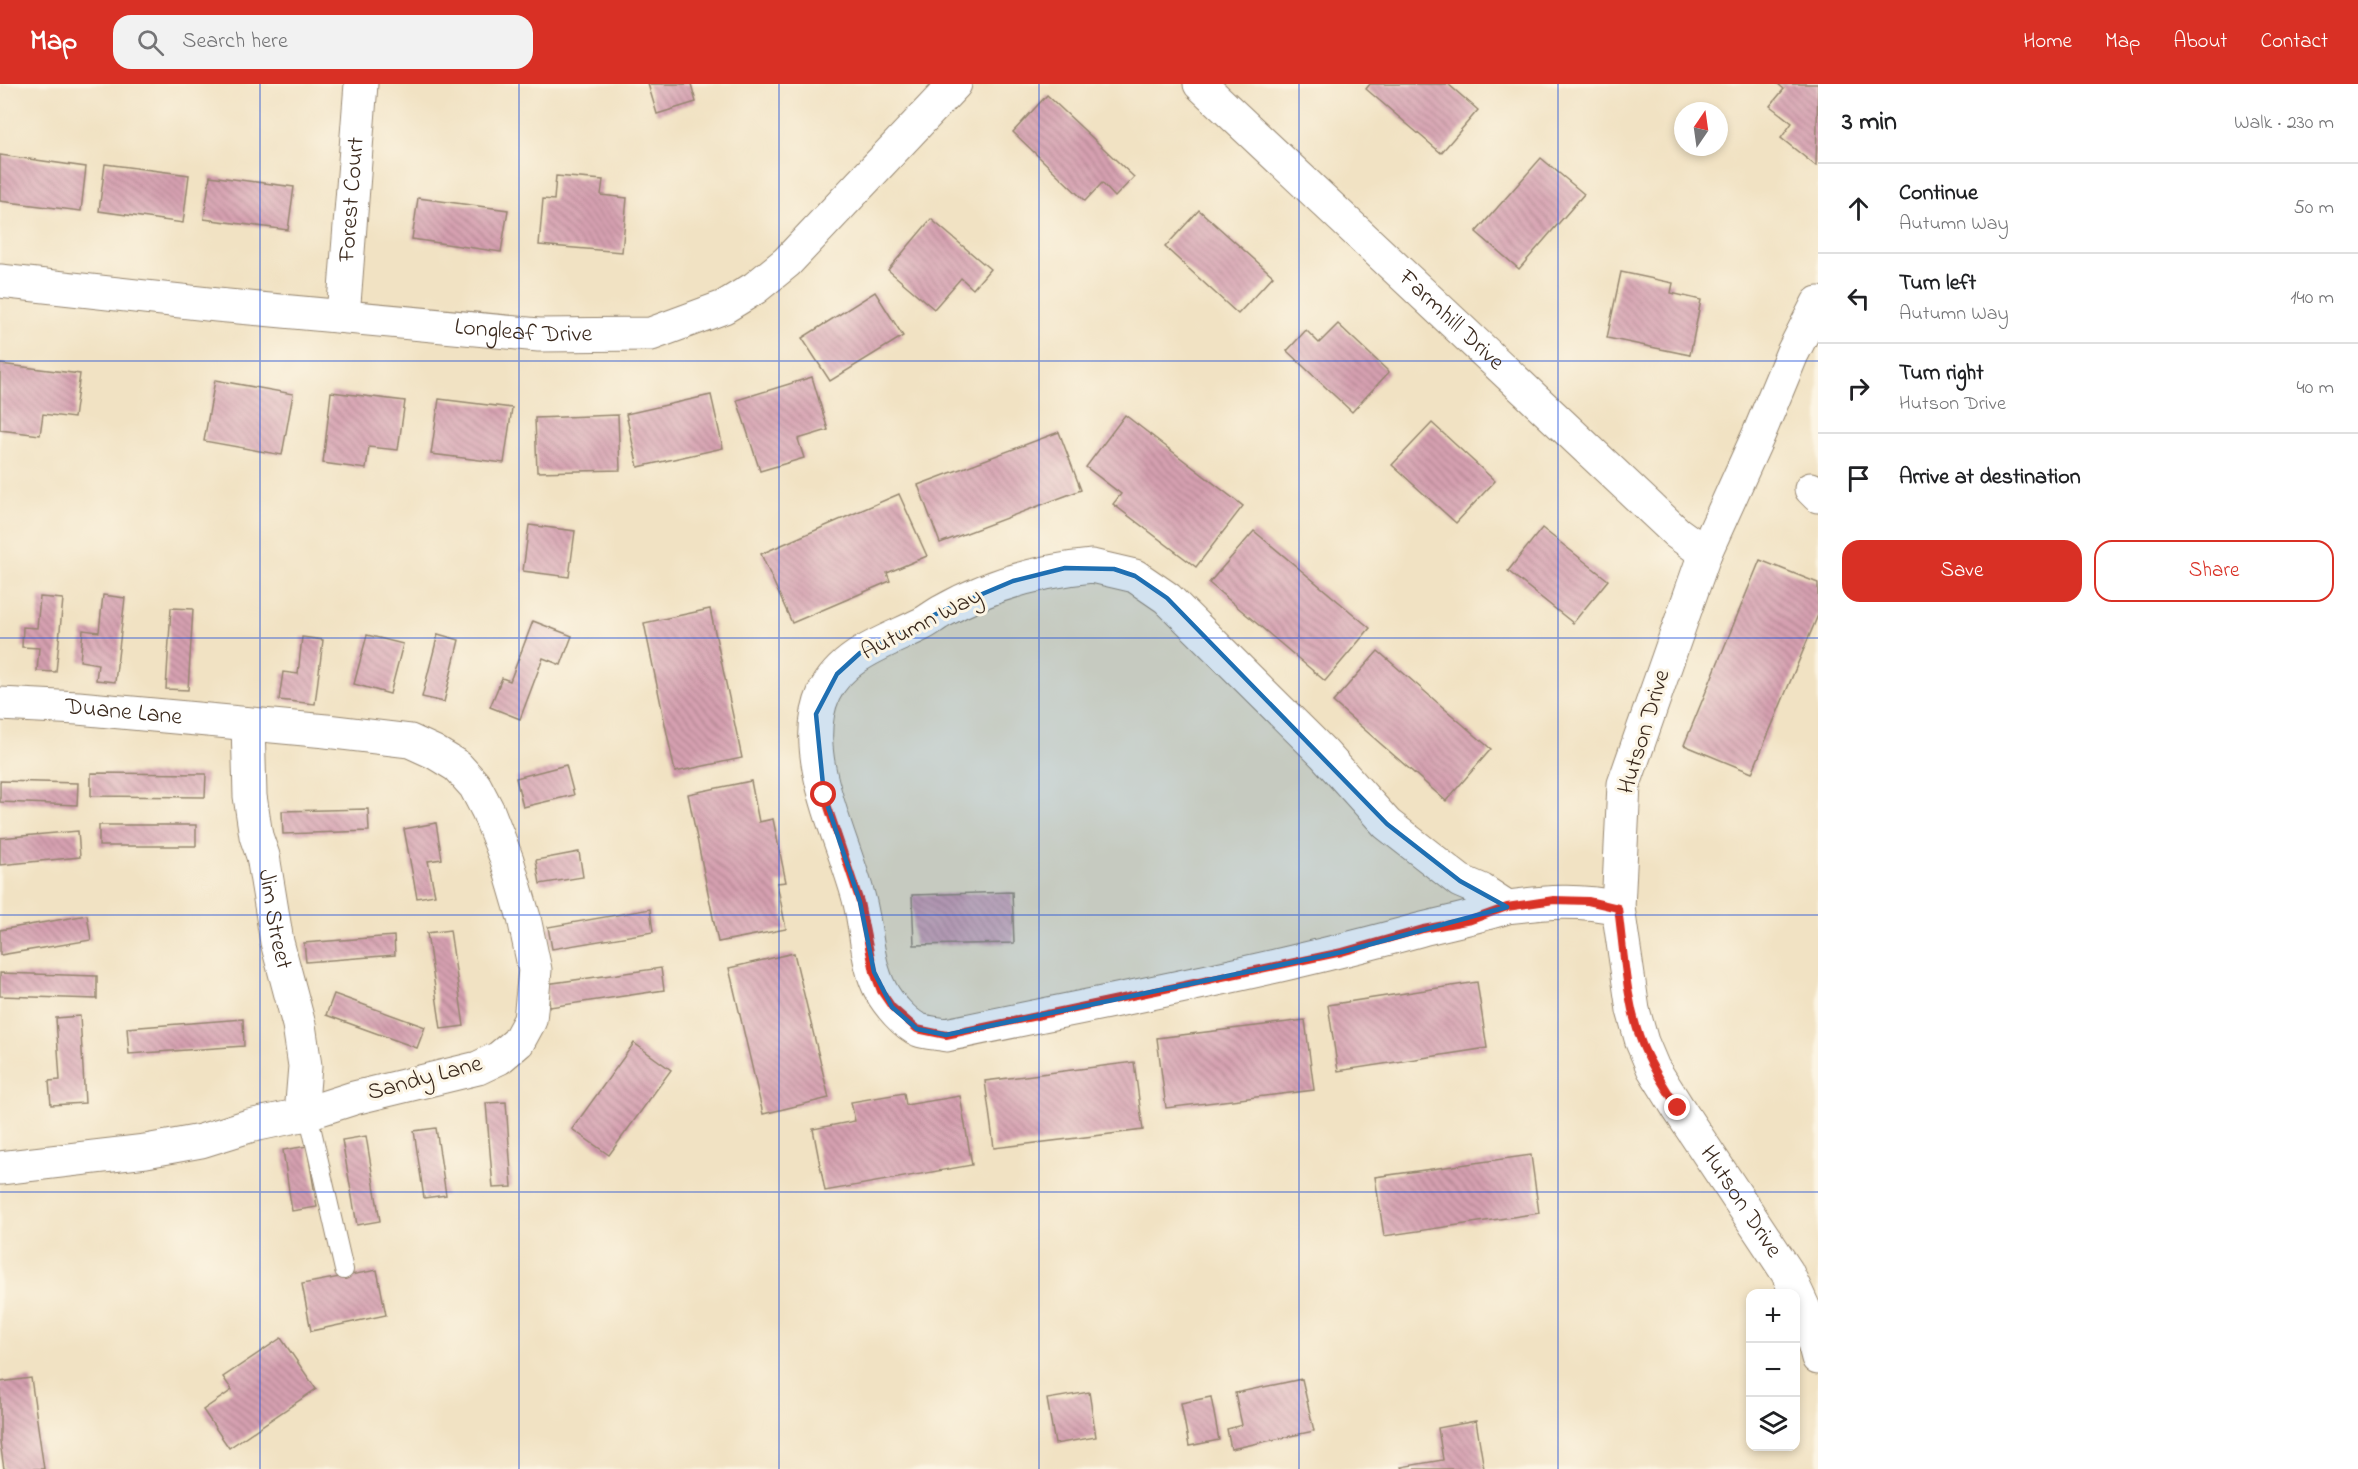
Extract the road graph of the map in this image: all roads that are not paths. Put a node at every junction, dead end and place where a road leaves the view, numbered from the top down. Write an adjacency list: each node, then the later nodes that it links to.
1 (361, 84): 6 (street, Forest Court)
2 (955, 84): 6 (street, Longleaf Drive)
3 (1200, 84): 7 (street, Farmhill Drive)
4 (0, 281): 6 (street, Longleaf Drive)
5 (1818, 303): 7 (street, Hutson Drive)
6 (343, 316)
7 (1705, 553): 11 (street, Hutson Drive)
8 (0, 704): 9 (street, Duane Lane)
9 (248, 724): 12 (street, Jim Street); 12 (street, Sandy Lane)
10 (1507, 907): 10 (street, Autumn Way); 11 (street, Autumn Way)
11 (1618, 908): 15 (street, Hutson Drive)
12 (304, 1114): 13 (street, Sandy Lane); 14 (lane)
13 (0, 1168)
14 (344, 1270)
15 (1818, 1358)

